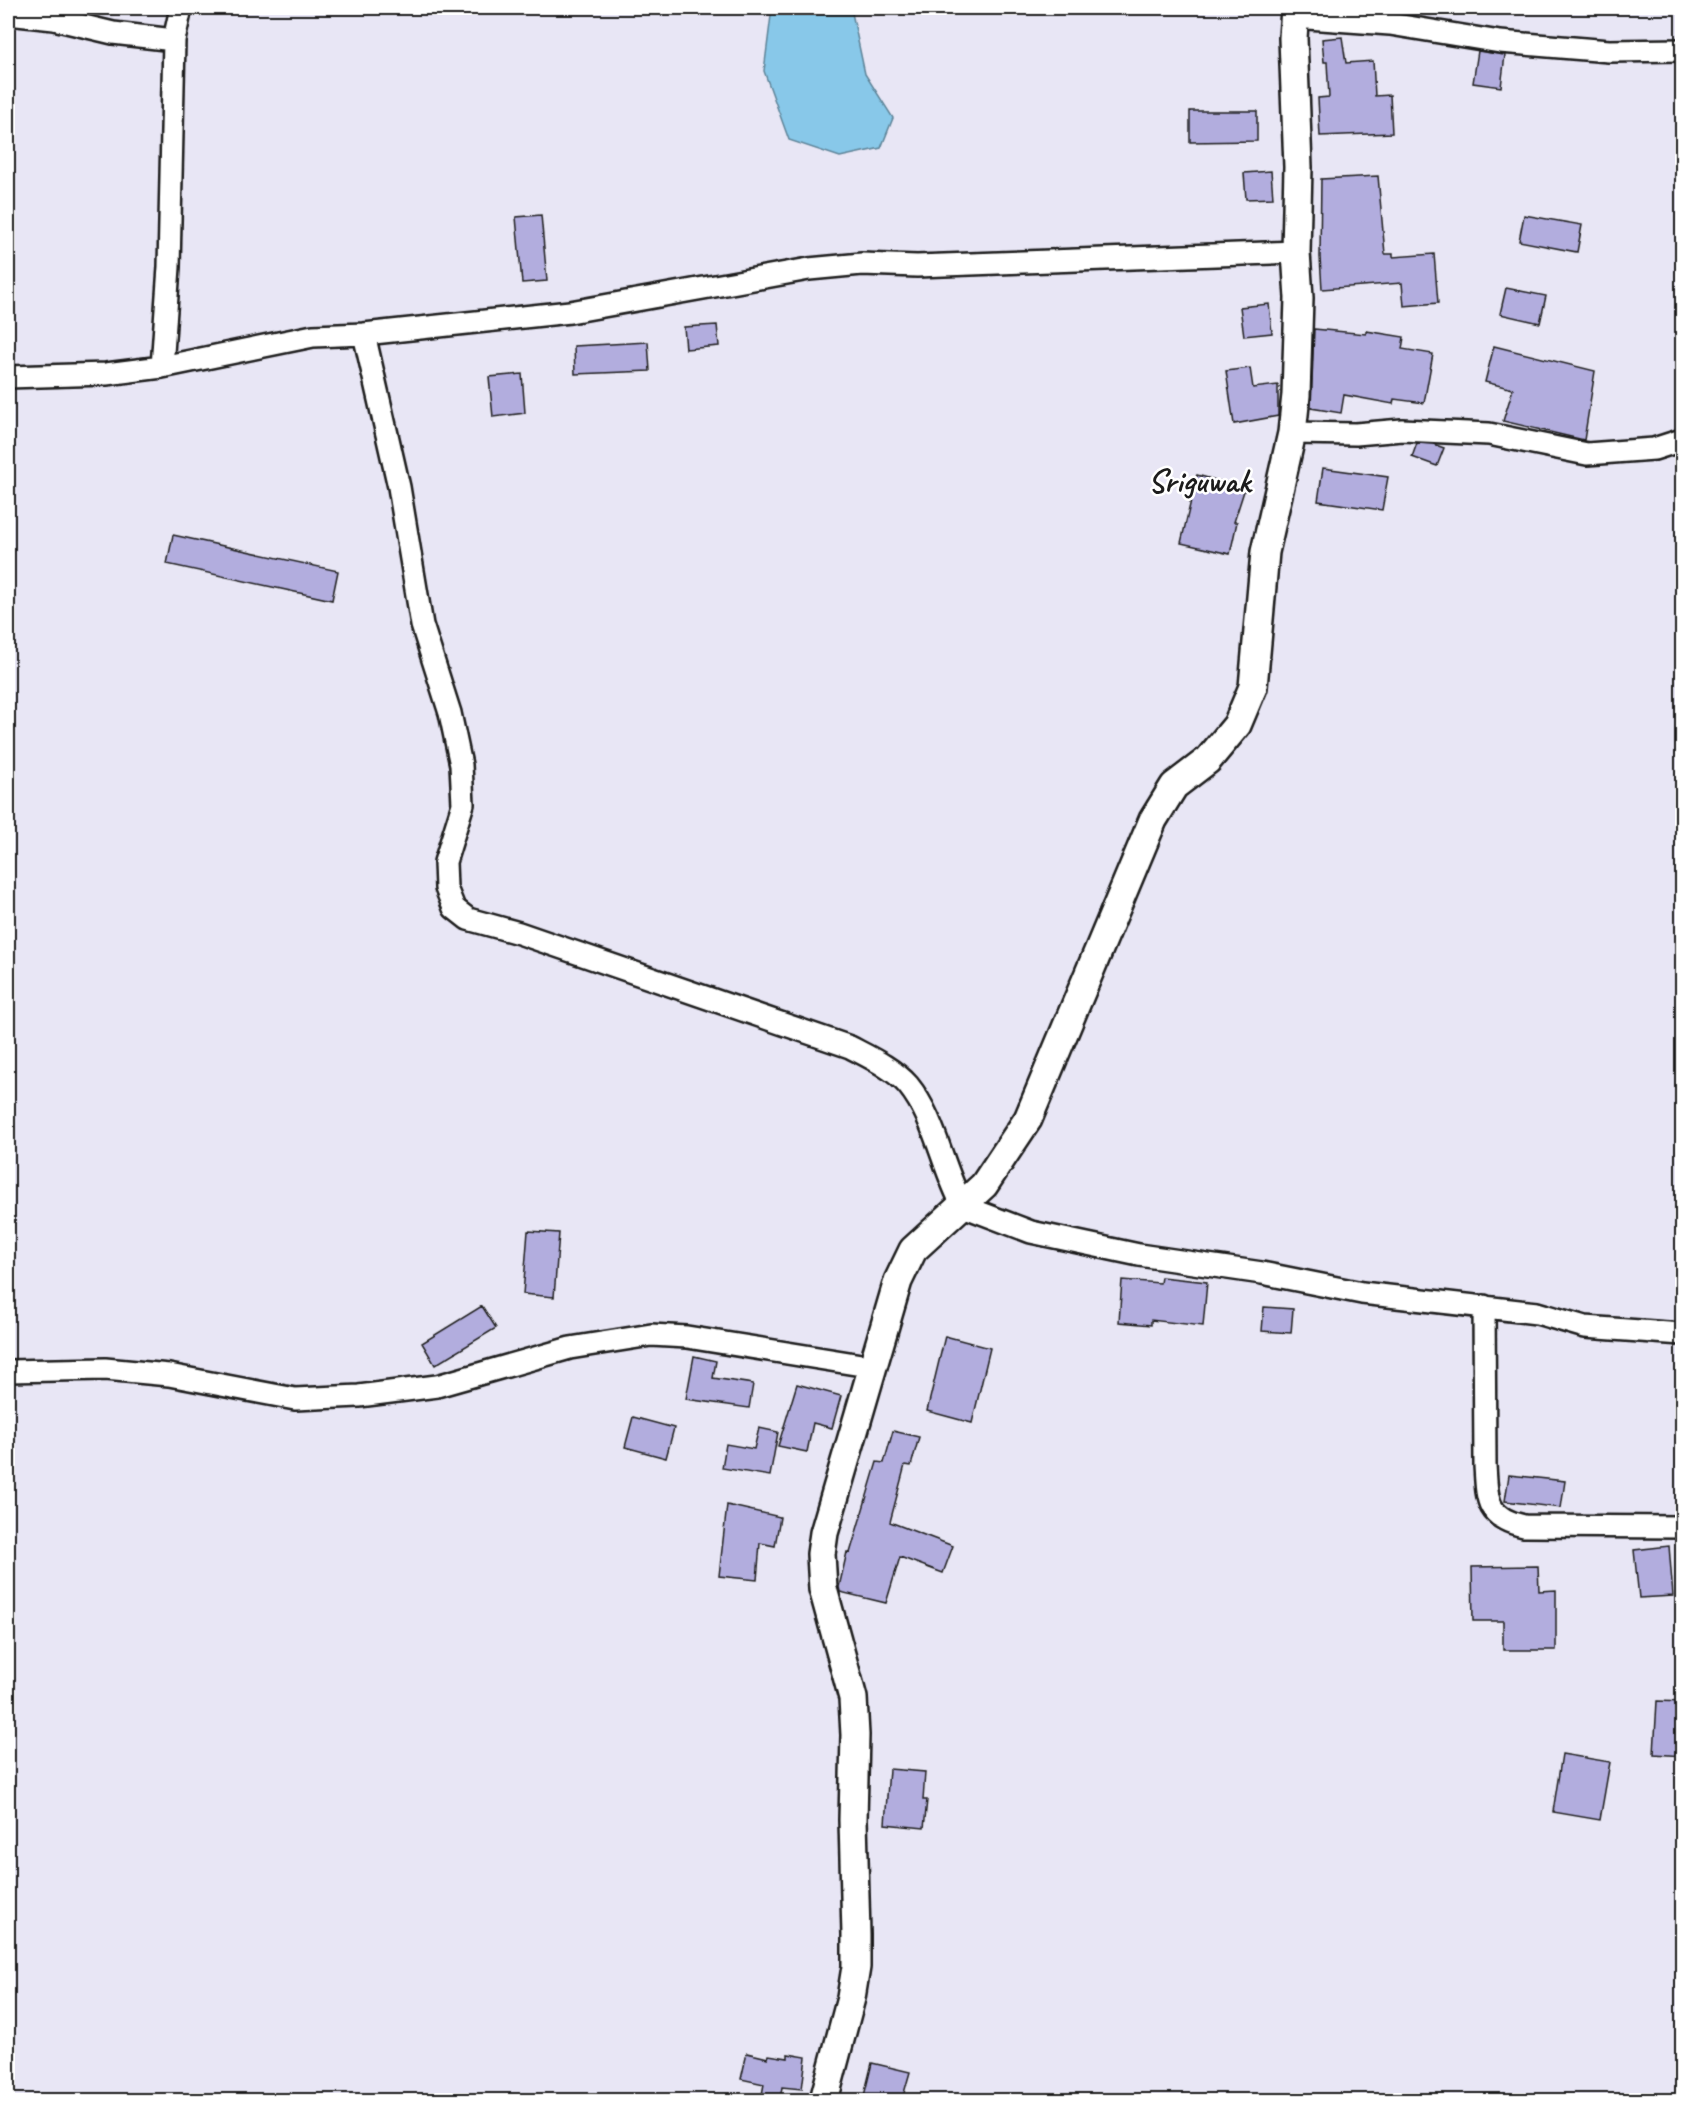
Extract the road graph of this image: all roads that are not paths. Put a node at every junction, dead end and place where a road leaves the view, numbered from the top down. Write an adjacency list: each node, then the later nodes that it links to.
1 (181, 8): 4 (street)
2 (1294, 12): 5 (street); 6 (street)
3 (8, 14): 4 (street)
4 (174, 40): 8 (street)
5 (1683, 50)
6 (1296, 252): 7 (street); 10 (street)
7 (364, 334): 8 (street); 12 (street)
8 (162, 367): 9 (street)
9 (8, 377)
10 (1292, 433): 11 (street); 12 (street)
11 (1683, 440)
12 (963, 1206): 13 (street); 15 (street)
13 (1484, 1306): 14 (street); 17 (street)
14 (1683, 1334)
15 (874, 1367): 16 (street); 18 (street)
16 (8, 1371)
17 (1683, 1527)
18 (824, 2100)

